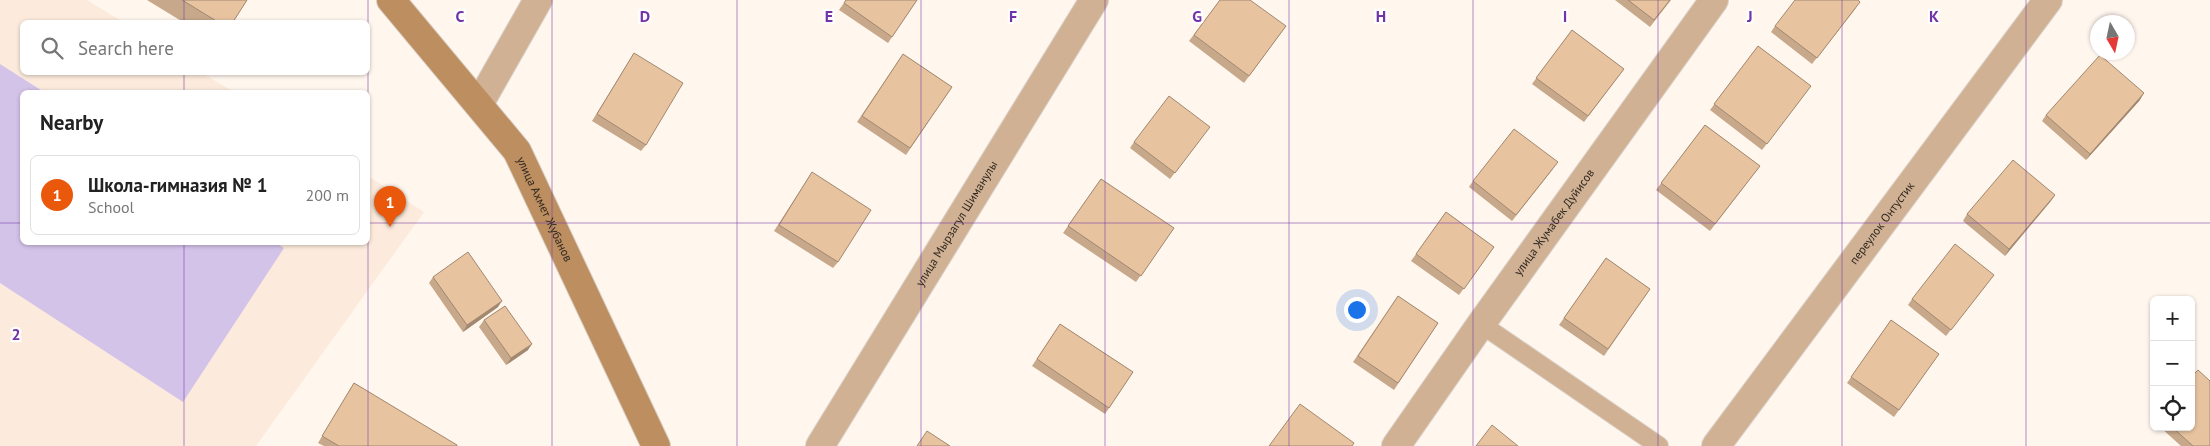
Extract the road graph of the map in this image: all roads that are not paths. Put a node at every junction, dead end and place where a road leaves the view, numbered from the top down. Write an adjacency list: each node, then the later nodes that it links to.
1 (391, 0): 6 (main road, улица Ахмет Жубанов)
2 (538, 0): 6 (street)
3 (1094, 0): 9 (street, улица Мырзагул Шиманулы)
4 (1714, 0): 7 (street, улица Жумабек Дуйисов)
5 (2048, 0): 12 (street, переулок Онтустик)
6 (478, 104): 8 (main road, улица Ахмет Жубанов)
7 (1481, 324): 10 (street, улица Жумабек Дуйисов); 11 (lane)
8 (656, 446)
9 (820, 446)
10 (1396, 446)
11 (1659, 446)
12 (1716, 446)

